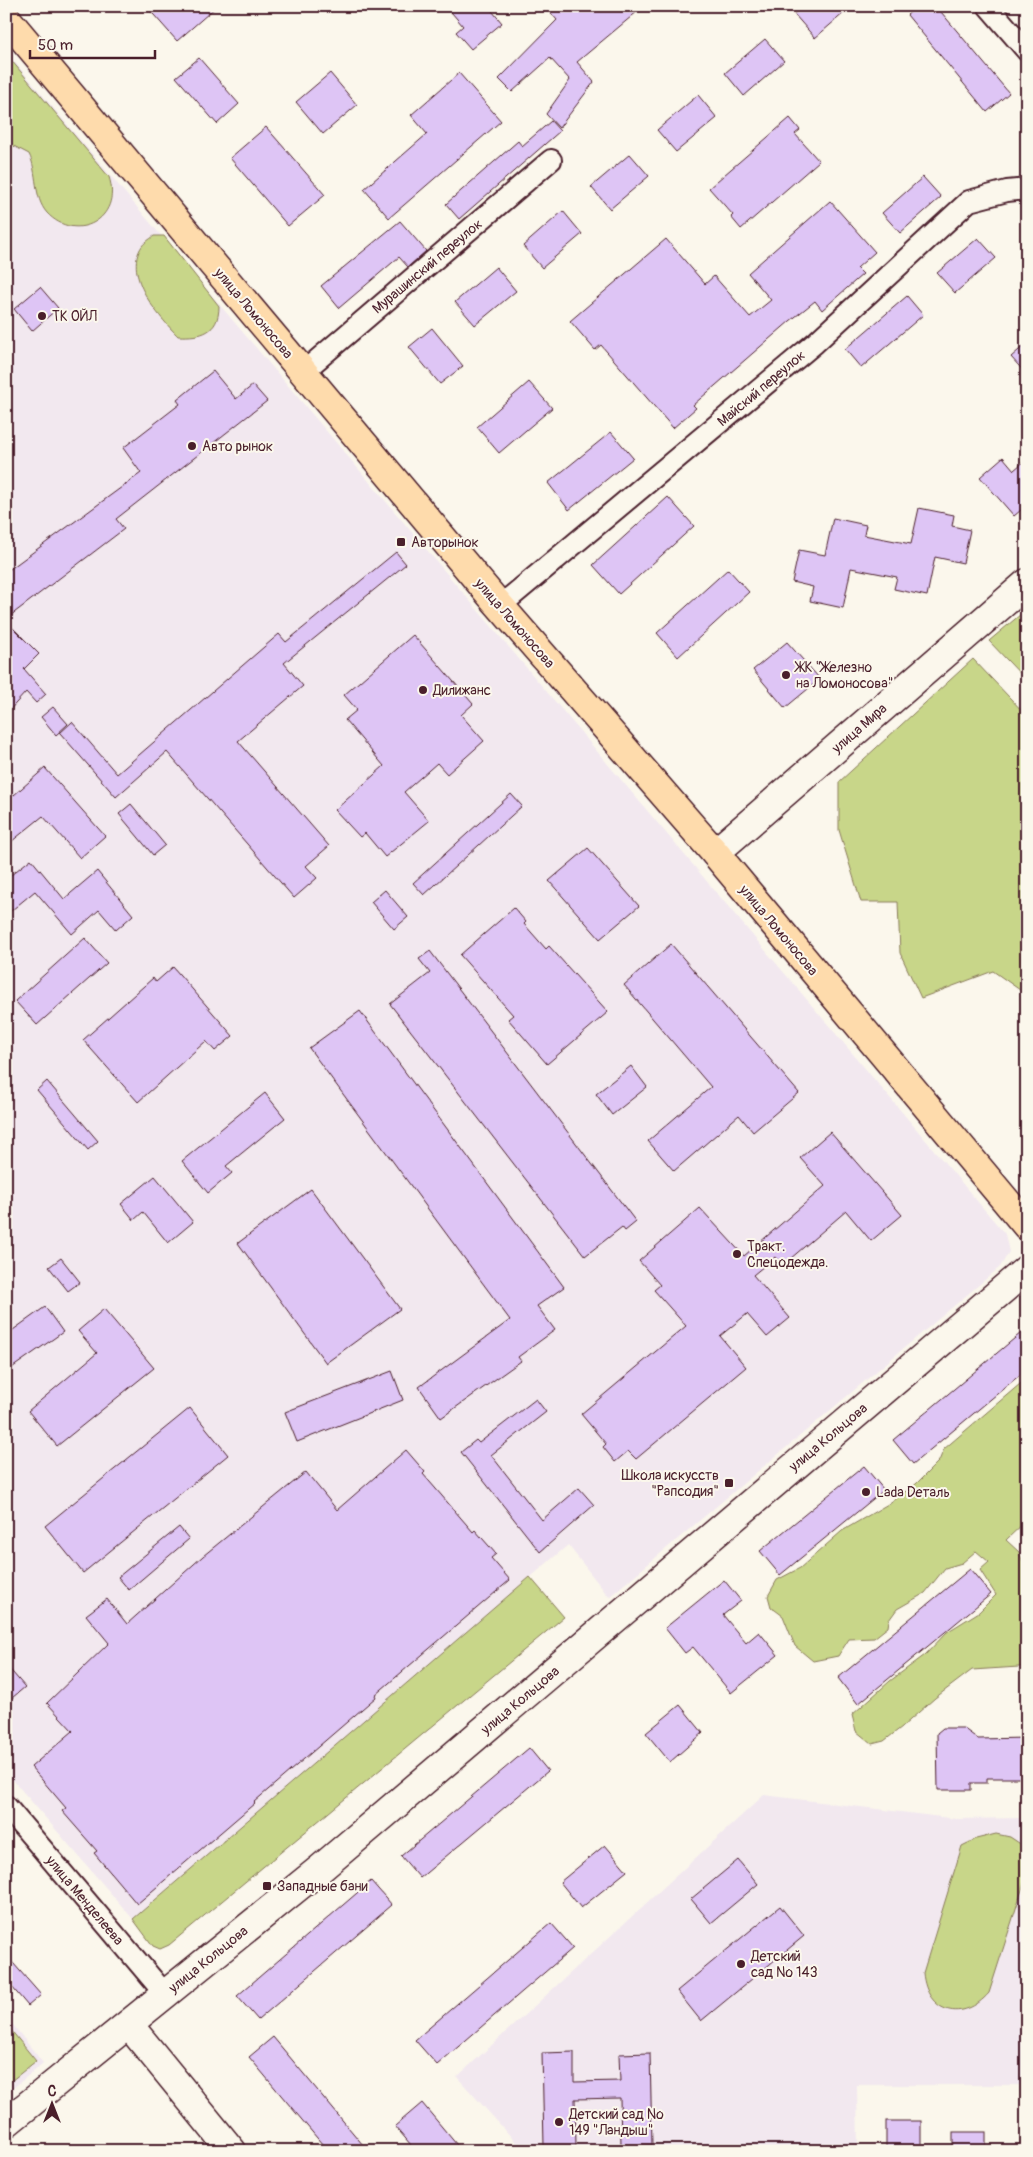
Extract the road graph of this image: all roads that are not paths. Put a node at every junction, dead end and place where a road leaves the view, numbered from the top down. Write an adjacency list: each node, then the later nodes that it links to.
1 (988, 6): 3 (street)
2 (6, 18): 6 (highway, улица Ломоносова)
3 (1027, 51)
4 (551, 160): 6 (street, Мурашинский переулок)
5 (1027, 189): 8 (street, Майский переулок)
6 (303, 372): 8 (highway, улица Ломоносова)
7 (1027, 583): 9 (main road, улица Мира)
8 (500, 606): 9 (highway, улица Ломоносова)
9 (714, 853): 10 (highway, улица Ломоносова)
10 (1027, 1226)
11 (1027, 1269): 13 (main road, улица Кольцова)
12 (6, 1806): 13 (street, улица Менделеева)
13 (165, 1994): 14 (main road, улица Кольцова)
14 (129, 2025): 15 (main road, улица Кольцова); 16 (main road)
15 (6, 2123)
16 (232, 2151)

